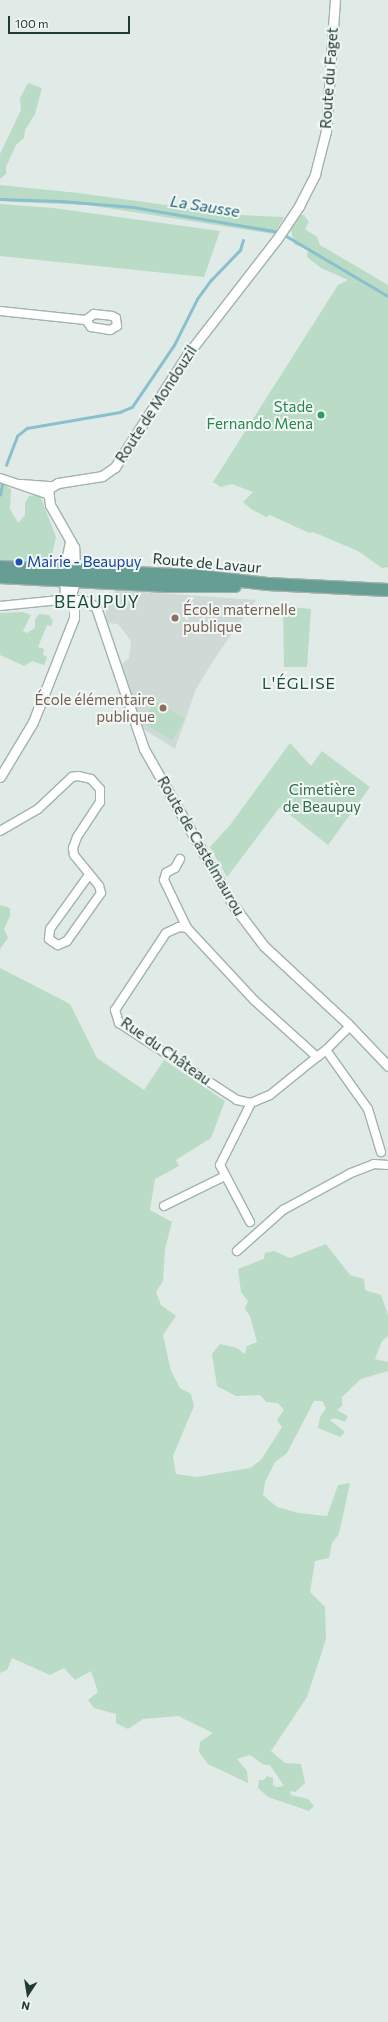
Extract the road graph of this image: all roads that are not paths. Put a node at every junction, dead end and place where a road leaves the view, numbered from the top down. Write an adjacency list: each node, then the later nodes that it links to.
1 (335, 0): 2 (street, Route du Faget)
2 (277, 239): 6 (street, Route de Mondouzil)
3 (0, 311): 4 (street)
4 (86, 320)
5 (0, 478): 6 (street)
6 (50, 490): 9 (street)
7 (0, 567): 9 (main road, Route de Lavaur)
8 (0, 576): 9 (main road, Route de Lavaur)
9 (70, 576): 10 (main road, Route de Lavaur); 11 (street)
10 (388, 590)
11 (70, 599): 12 (street); 13 (street); 18 (street, Route de Castelmaurou)
12 (0, 606)
13 (0, 777)
14 (0, 831): 16 (street)
15 (180, 859): 17 (street)
16 (89, 875): 16 (street)
17 (187, 928): 20 (street); 22 (street, Rue du Château)
18 (350, 1026): 19 (street); 21 (street, Route de Castelmaurou)
19 (326, 1050): 20 (street); 23 (street)
20 (317, 1057): 22 (street)
21 (388, 1066)
22 (251, 1103): 25 (street)
23 (381, 1152)
24 (388, 1165): 28 (street)
25 (225, 1176): 26 (street); 27 (street)
26 (164, 1206)
27 (250, 1222)
28 (237, 1251)

